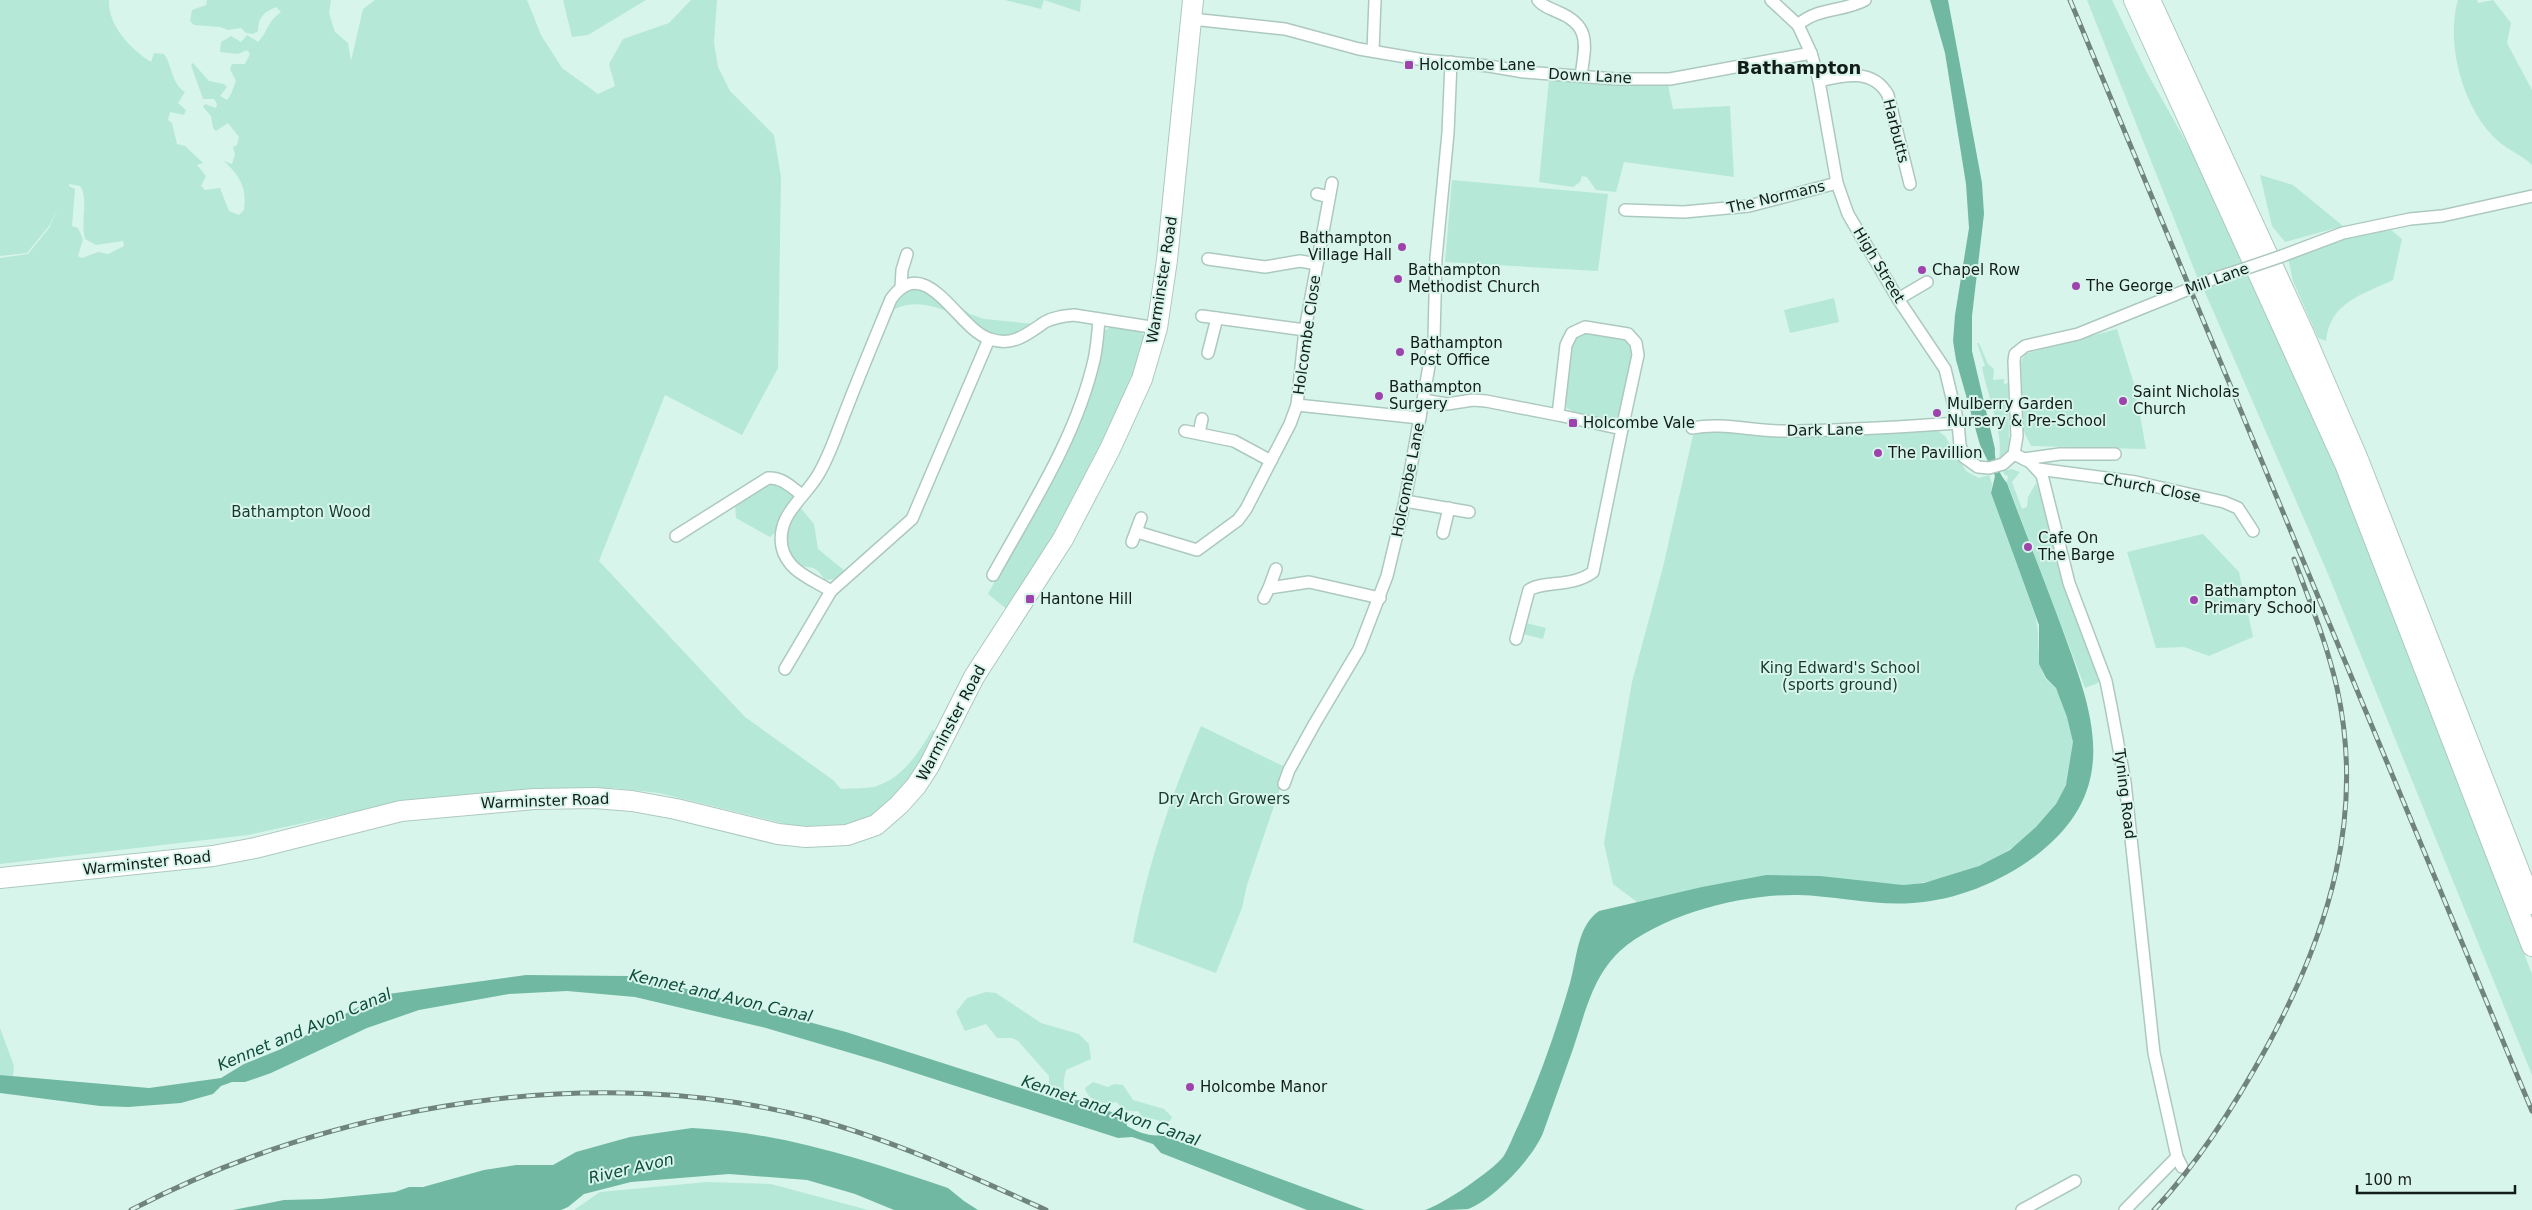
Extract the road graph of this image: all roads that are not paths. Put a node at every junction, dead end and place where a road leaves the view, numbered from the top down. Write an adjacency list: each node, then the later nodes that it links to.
1 (1375, 0): 9 (street)
2 (1538, 0): 12 (street)
3 (1771, 0): 8 (street)
4 (1866, 0): 8 (street)
5 (2134, 0): 66 (highway)
6 (2150, 0): 65 (highway)
7 (1193, 10): 9 (street, Down Lane); 30 (highway, Warminster Road)
8 (1798, 25): 10 (street, High Street)
9 (1373, 51): 11 (street, Down Lane)
10 (1810, 53): 12 (street, Down Lane); 13 (street, High Street)
11 (1451, 62): 12 (street, Down Lane); 34 (street, Holcombe Lane)
12 (1581, 76)
13 (1819, 81): 15 (street, High Street); 16 (street, Harbutts)
14 (1332, 183): 19 (street, Holcombe Close)
15 (1837, 183): 20 (street, The Normans); 26 (street, High Street)
16 (1910, 184)
17 (1317, 194): 19 (street)
18 (2532, 196): 45 (street, Mill Lane, bridge)
19 (1329, 198): 23 (street, Holcombe Close)
20 (1625, 210)
21 (907, 254): 25 (street)
22 (1208, 259): 23 (street, Holcombe Close)
23 (1316, 264): 31 (street, Holcombe Close)
24 (1926, 282): 26 (street)
25 (901, 287): 32 (street); 49 (street)
26 (1898, 299): 39 (street, High Street)
27 (1202, 316): 28 (street)
28 (1217, 318): 31 (street); 33 (street)
29 (1099, 319): 30 (street); 32 (street); 58 (street)
30 (1157, 328): 64 (highway, Warminster Road)
31 (1305, 330): 35 (street, Holcombe Close)
32 (989, 339): 59 (street)
33 (1208, 353)
34 (1423, 400): 36 (street); 37 (street, Holcombe Lane)
35 (1297, 405): 37 (street, Holcombe Close); 46 (street, Holcombe Close)
36 (1558, 415): 41 (street); 41 (street)
37 (1420, 418): 50 (street, Holcombe Lane)
38 (1202, 419): 43 (street)
39 (1958, 423): 40 (street, Dark Lane); 47 (street, High Street)
40 (1692, 428)
41 (1622, 429): 61 (street)
42 (1185, 431): 43 (street)
43 (1199, 434): 46 (street)
44 (2115, 454): 45 (street, Church Close)
45 (2015, 457): 47 (street, Church Close); 48 (street)
46 (1271, 461): 53 (street, Holcombe Close)
47 (1973, 464)
48 (2038, 469): 54 (street, Church Close); 69 (street, Tyning Road)
49 (802, 495): 56 (street); 59 (street)
50 (1405, 501): 51 (street); 60 (street, Holcombe Lane)
51 (1449, 508): 52 (street); 55 (street)
52 (1468, 512)
53 (1141, 518)
54 (2253, 531)
55 (1443, 533)
56 (676, 536)
57 (1276, 569): 60 (street)
58 (993, 575)
59 (831, 591): 62 (street)
60 (1380, 598): 63 (street, Holcombe Lane)
61 (1516, 639)
62 (785, 669)
63 (1284, 784)
64 (0, 878)
65 (2532, 904)
66 (2532, 946)
67 (2075, 1181): 68 (street)
68 (2029, 1208)
69 (2125, 1210)

